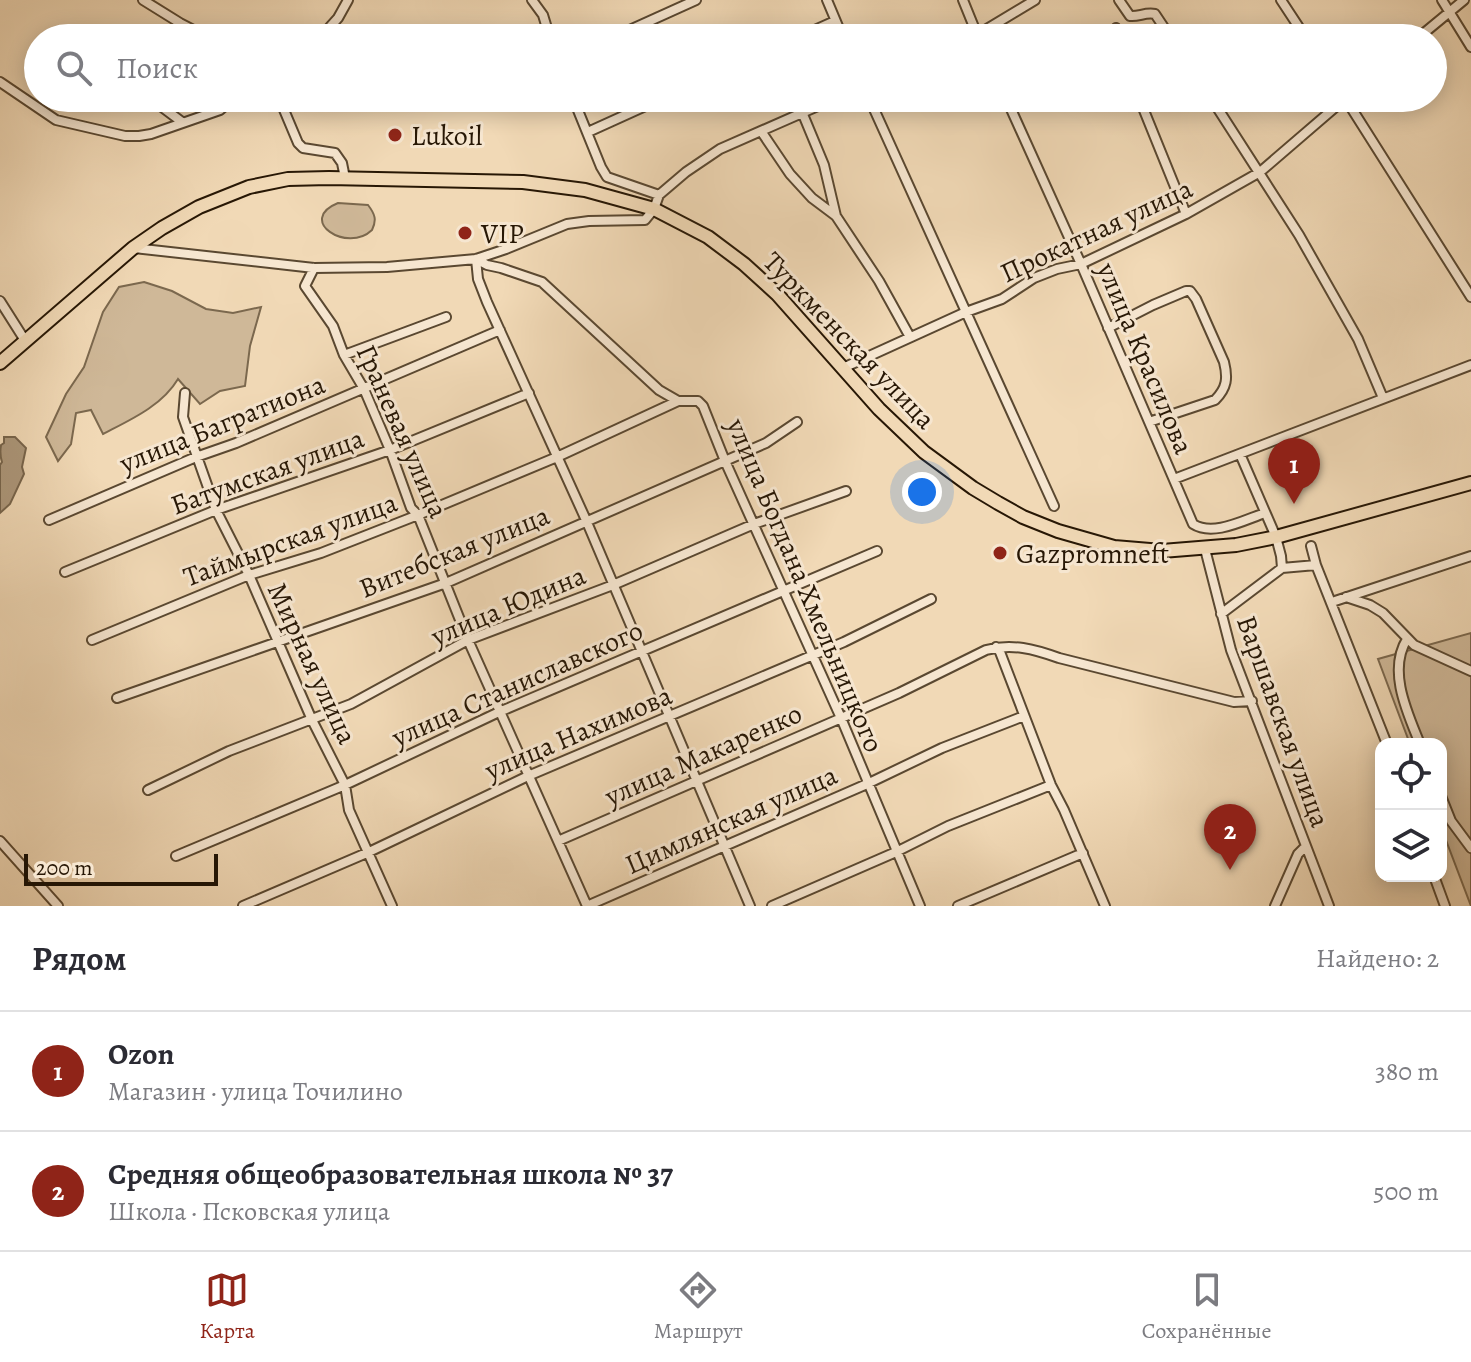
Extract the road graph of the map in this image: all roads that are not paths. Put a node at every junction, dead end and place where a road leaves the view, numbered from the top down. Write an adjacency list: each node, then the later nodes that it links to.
1 (143, 0): 14 (street)
2 (348, 0): 15 (street)
3 (696, 0): 17 (street)
4 (827, 0): 13 (street)
5 (963, 0): 20 (street)
6 (1035, 0): 21 (street)
7 (1119, 0): 22 (street)
8 (1281, 0): 23 (street)
9 (1442, 0): 12 (street)
10 (1464, 0): 12 (street)
11 (538, 2): 16 (street)
12 (1450, 12): 24 (street); 25 (street)
13 (835, 21): 18 (street); 19 (street)
14 (182, 24)
15 (333, 24)
16 (545, 24)
17 (643, 24)
18 (828, 24)
19 (836, 24)
20 (971, 24)
21 (997, 24)
22 (1162, 24)
23 (1297, 24)
24 (1435, 24)
25 (1471, 47)
26 (0, 82): 27 (street)
27 (24, 98)
28 (44, 112): 41 (street)
29 (169, 112): 41 (street)
30 (214, 112): 41 (street)
31 (285, 112): 45 (street)
32 (579, 112): 43 (street)
33 (632, 112): 43 (street)
34 (802, 112): 42 (street); 49 (street)
35 (875, 112): 56 (street)
36 (1012, 112): 52 (street, улица Красилова)
37 (1145, 112): 48 (street)
38 (1220, 112): 44 (street)
39 (1329, 112): 44 (street, Прокатная улица)
40 (1354, 112): 54 (street)
41 (182, 122)
42 (761, 131): 46 (street); 49 (street)
43 (588, 132): 46 (street)
44 (1260, 172): 48 (street, Прокатная улица); 69 (street)
45 (345, 178): 47 (main road, Туркменская улица); 50 (main road, Туркменская улица)
46 (659, 195): 47 (street)
47 (654, 209): 51 (street); 65 (main road, Туркменская улица)
48 (1186, 214): 52 (street, Прокатная улица)
49 (836, 216): 60 (street)
50 (133, 248): 53 (street); 61 (main road, Туркменская улица)
51 (476, 259): 53 (street); 59 (street); 70 (street, улица Богдана Хмельницкого)
52 (1081, 264): 56 (street, Прокатная улица); 58 (street, улица Красилова)
53 (314, 268): 62 (street, Граневая улица)
54 (1471, 297)
55 (0, 301): 61 (street)
56 (966, 312): 60 (street, Прокатная улица); 81 (street)
57 (446, 317): 62 (street)
58 (1108, 328): 72 (street, улица Красилова); 72 (street)
59 (500, 330): 66 (street, улица Багратиона); 68 (street)
60 (910, 337): 65 (street, Прокатная улица)
61 (26, 342): 63 (main road, Туркменская улица)
62 (344, 355): 66 (street, Граневая улица)
63 (0, 363)
64 (1471, 365): 69 (street)
65 (843, 368): 90 (main road, Туркменская улица)
66 (364, 389): 73 (street, Граневая улица); 75 (street, улица Багратиона)
67 (185, 393): 75 (street, Мирная улица)
68 (529, 393): 73 (street, Батумская улица); 76 (street)
69 (1383, 398): 74 (street)
70 (678, 401): 76 (street, Таймырская улица); 77 (street, улица Богдана Хмельницкого)
71 (797, 422): 77 (street, Витебская улица)
72 (1149, 422): 78 (street, улица Красилова)
73 (390, 450): 82 (street, Батумская улица); 84 (street, Граневая улица)
74 (1240, 454): 78 (street); 83 (street)
75 (196, 457): 82 (street, Мирная улица); 85 (street, улица Багратиона)
76 (557, 457): 84 (street, Таймырская улица); 86 (street)
77 (725, 461): 86 (street, Витебская улица); 87 (street, улица Богдана Хмельницкого)
78 (1174, 479): 83 (street, улица Красилова)
79 (1471, 483): 88 (main road, Туркменская улица)
80 (846, 491): 87 (street, улица Юдина)
81 (1054, 506)
82 (216, 510): 95 (street, Батумская улица); 96 (street, Мирная улица)
83 (1265, 513): 88 (street)
84 (418, 515): 96 (street, Таймырская улица); 97 (street, Граневая улица)
85 (49, 520)
86 (586, 520): 97 (street, Витебская улица); 98 (street)
87 (754, 524): 98 (street, улица Юдина); 99 (street, улица Богдана Хмельницкого)
88 (1276, 537): 90 (main road, Туркменская улица); 94 (street)
89 (1311, 546): 93 (street)
90 (1205, 549): 103 (street, Варшавская улица)
91 (877, 551): 99 (street, улица Станиславского)
92 (1471, 556): 100 (street)
93 (1316, 565): 94 (street); 102 (street)
94 (1282, 568): 103 (street)
95 (65, 572)
96 (249, 575): 105 (street, Таймырская улица); 107 (street, Мирная улица)
97 (446, 583): 106 (street, Граневая улица); 107 (street, Витебская улица)
98 (613, 585): 106 (street, улица Юдина); 109 (street)
99 (784, 589): 109 (street, улица Станиславского); 110 (street, улица Богдана Хмельницкого)
100 (1346, 597): 102 (street); 104 (street)
101 (931, 599): 110 (street, улица Нахимова)
102 (1332, 602): 119 (street)
103 (1221, 614): 113 (street, Варшавская улица)
104 (1407, 639): 111 (street); 120 (street)
105 (92, 640)
106 (468, 640): 114 (street, Граневая улица); 118 (street, улица Юдина)
107 (277, 642): 112 (street, Витебская улица); 118 (street, Мирная улица)
108 (996, 647): 113 (street); 115 (street); 117 (street, улица Макаренко)
109 (641, 652): 114 (street, улица Станиславского); 116 (street)
110 (812, 655): 116 (street, улица Нахимова); 117 (street, улица Богдана Хмельницкого)
111 (1471, 671)
112 (117, 698)
113 (1252, 701): 131 (street, Варшавская улица)
114 (499, 712): 121 (street, Граневая улица); 124 (street, улица Станиславского)
115 (1024, 716): 123 (street, Цимлянская улица); 125 (street)
116 (669, 717): 121 (street, улица Нахимова); 122 (street)
117 (841, 718): 122 (street, улица Макаренко); 123 (street, улица Богдана Хмельницкого)
118 (312, 720): 124 (street, Мирная улица); 126 (street, улица Юдина)
119 (1385, 738)
120 (1418, 738)
121 (528, 776): 129 (street, Граневая улица); 133 (street, улица Нахимова)
122 (697, 781): 129 (street, улица Макаренко); 130 (street)
123 (867, 784): 130 (street, Цимлянская улица); 134 (street, улица Богдана Хмельницкого)
124 (345, 785): 133 (street, Мирная улица); 136 (street, улица Станиславского)
125 (1051, 785): 134 (street); 135 (street)
126 (148, 790)
127 (1447, 810): 132 (street)
128 (0, 841): 138 (street)
129 (558, 841): 141 (street, Граневая улица)
130 (723, 846): 141 (street, Цимлянская улица); 142 (street)
131 (1306, 846): 147 (street); 148 (street, Варшавская улица)
132 (1471, 848)
133 (369, 852): 139 (street, улица Нахимова); 140 (street, Мирная улица)
134 (896, 852): 143 (street); 144 (street, улица Богдана Хмельницкого)
135 (1083, 853): 145 (street); 146 (street)
136 (176, 856)
137 (1436, 882): 149 (street)
138 (58, 906)
139 (243, 906)
140 (392, 906)
141 (587, 906)
142 (750, 906)
143 (772, 906)
144 (920, 906)
145 (958, 906)
146 (1105, 906)
147 (1275, 906)
148 (1329, 906)
149 (1445, 906)

